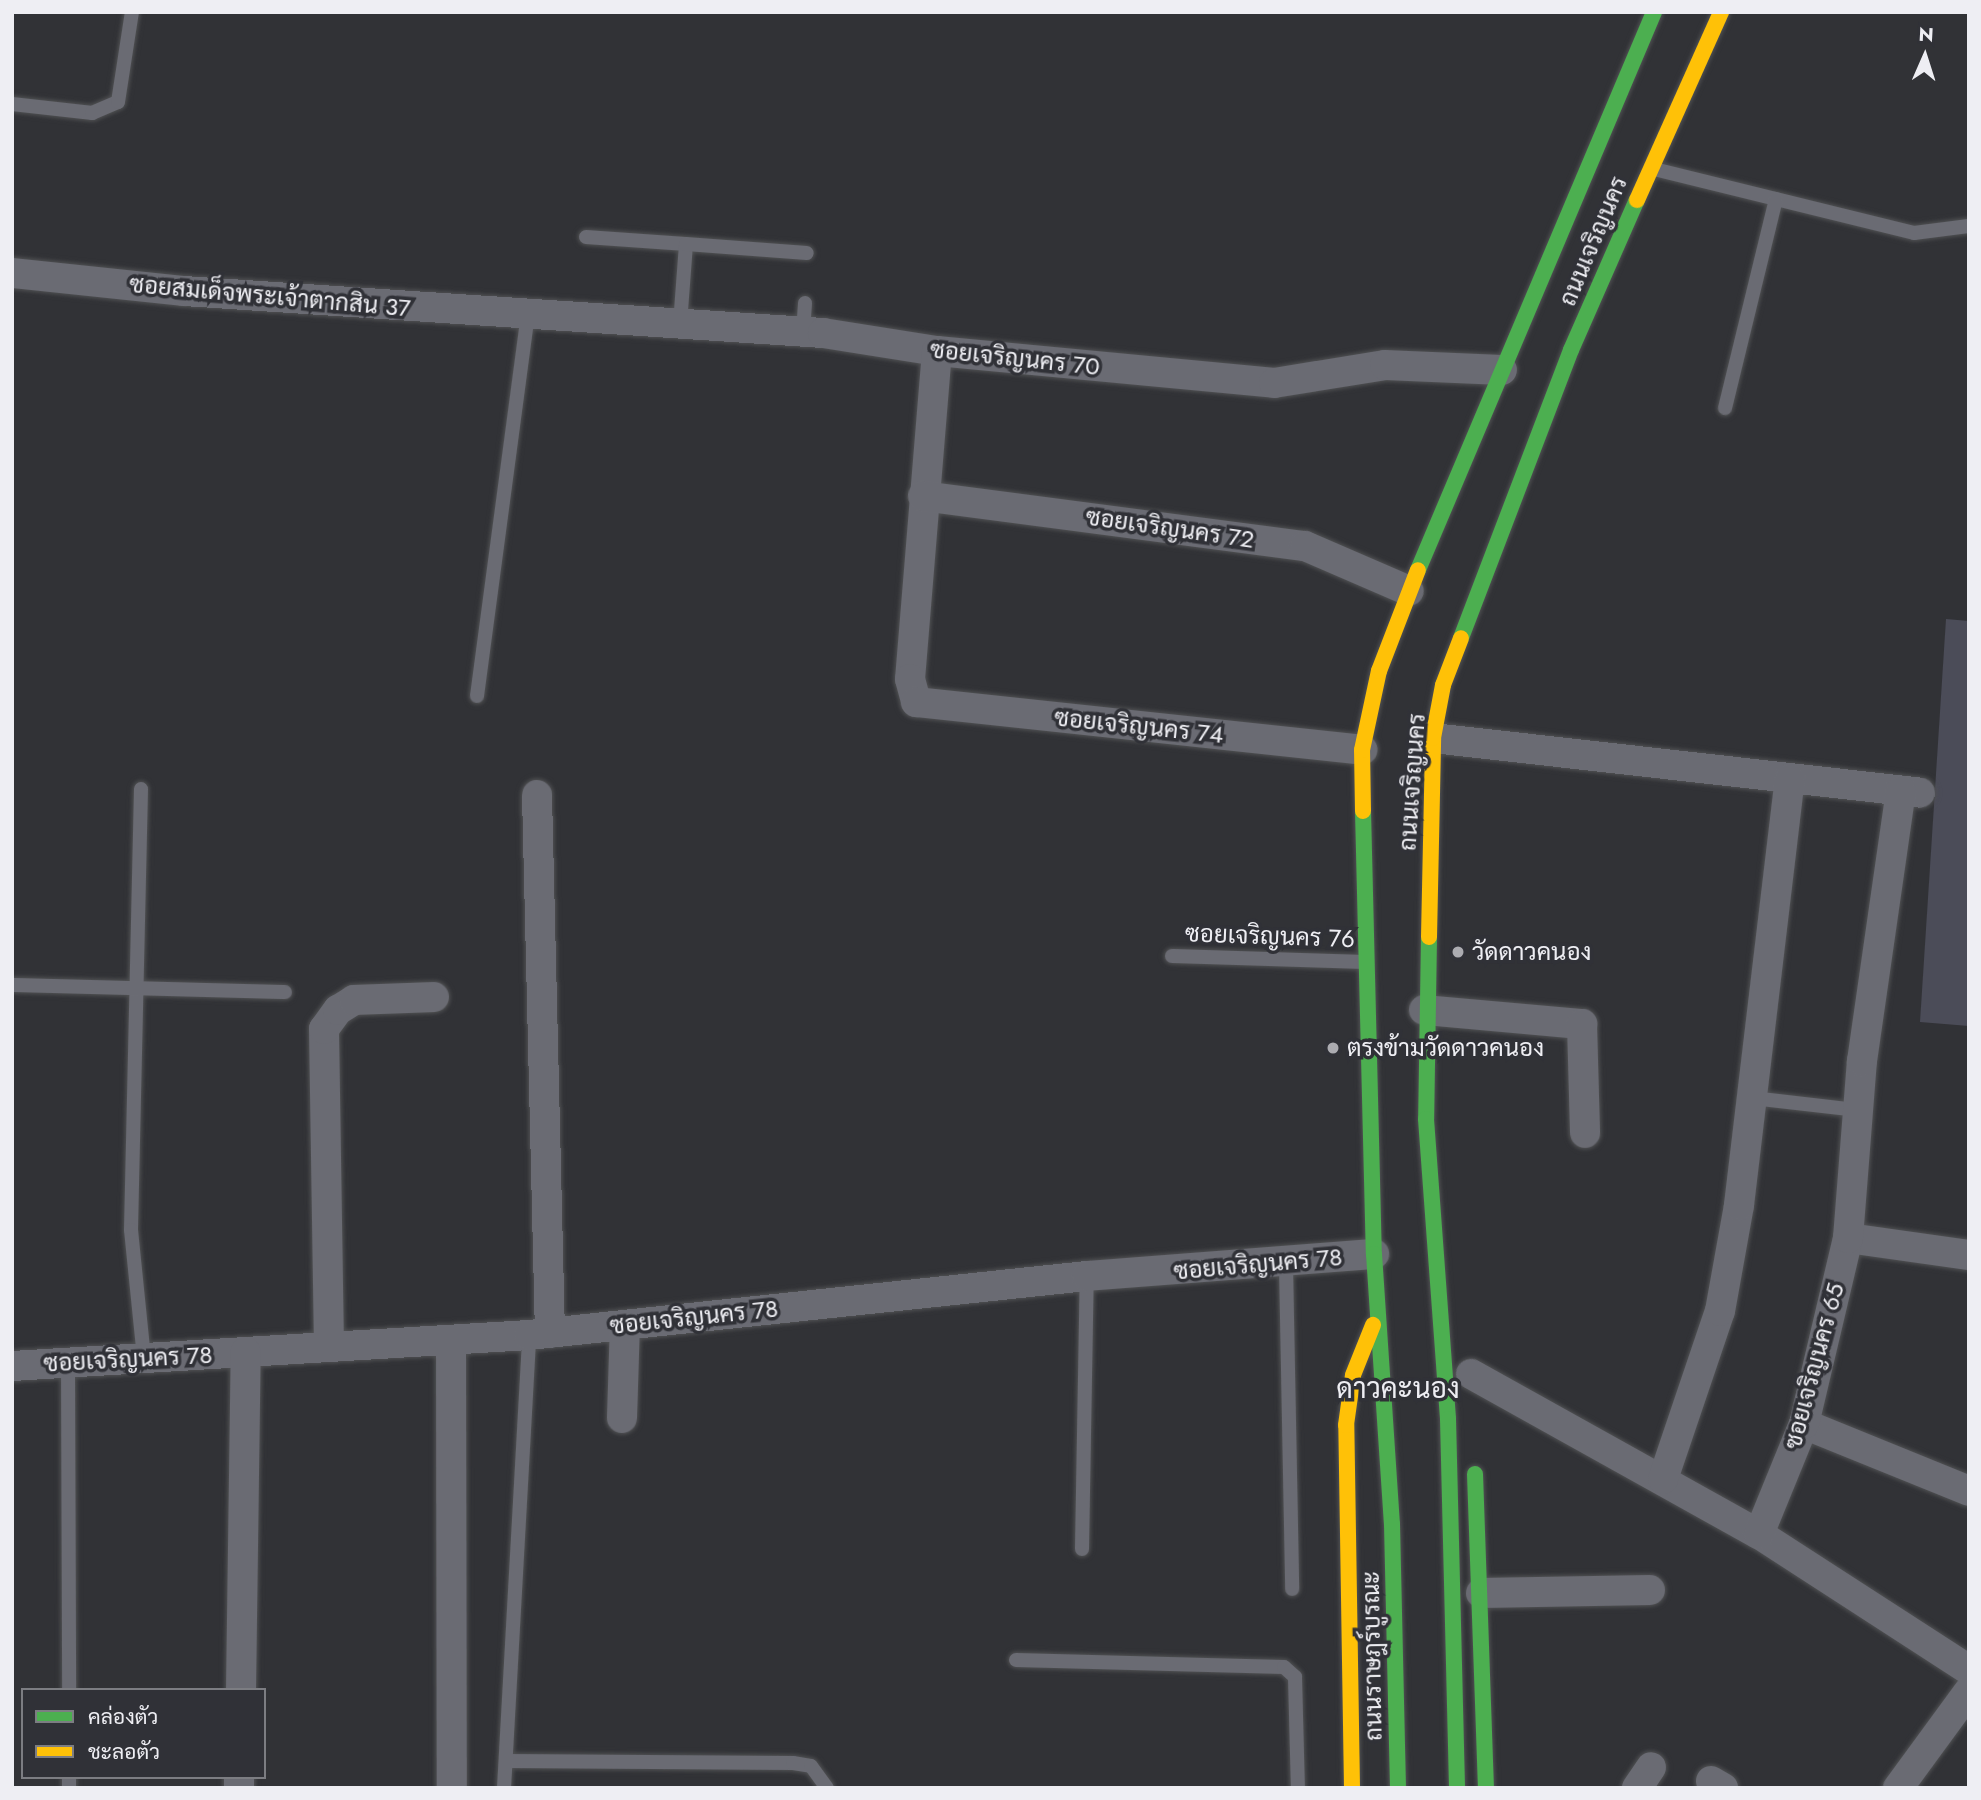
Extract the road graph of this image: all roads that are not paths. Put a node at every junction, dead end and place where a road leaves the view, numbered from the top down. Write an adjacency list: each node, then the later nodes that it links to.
1 (132, 12): 4 (lane)
2 (1654, 12): 15 (main road, ถนนเจริญนคร)
3 (1721, 12): 5 (main road, ถนนเจริญนคร)
4 (12, 104)
5 (1649, 168): 6 (lane); 20 (main road, ถนนเจริญนคร)
6 (1776, 199): 7 (lane); 16 (lane)
7 (1969, 226)
8 (586, 237): 9 (lane)
9 (685, 244): 10 (lane); 13 (lane)
10 (807, 253)
11 (12, 273): 12 (street, ซอยสมเด็จพระเจ้าตากสิน 37)
12 (528, 315): 13 (street, ซอยเจริญนคร 70); 19 (lane)
13 (680, 324): 14 (street, ซอยเจริญนคร 70)
14 (937, 351): 15 (street, ซอยเจริญนคร 70); 17 (street)
15 (1502, 370): 18 (main road, ถนนเจริญนคร)
16 (1726, 408)
17 (923, 496): 18 (street, ซอยเจริญนคร 72); 21 (street, ซอยเจริญนคร 74)
18 (1409, 591): 21 (main road, ถนนเจริญนคร)
19 (477, 696)
20 (1433, 738): 22 (street); 31 (main road, ถนนเจริญนคร)
21 (1363, 750): 26 (main road, ถนนเจริญนคร)
22 (1790, 779): 32 (street); 33 (street, ซอยเจริญนคร 65)
23 (141, 789): 28 (lane)
24 (537, 795): 42 (street)
25 (1172, 956): 26 (lane, ซอยเจริญนคร 76)
26 (1367, 962): 36 (main road, ถนนเจริญนคร)
27 (12, 985): 28 (lane)
28 (135, 989): 29 (lane); 47 (lane)
29 (285, 992)
30 (434, 997): 44 (street)
31 (1424, 1010): 34 (street); 45 (main road, ถนนเจริญนคร)
32 (1753, 1098): 33 (lane); 54 (street)
33 (1857, 1110): 35 (street, ซอยเจริญนคร 65)
34 (1585, 1133)
35 (1848, 1238): 37 (street); 52 (street, ซอยเจริญนคร 65)
36 (1374, 1254): 38 (street, ซอยเจริญนคร 78); 40 (main road, ถนนเจริญนคร)
37 (1969, 1255)
38 (1286, 1265): 39 (street, ซอยเจริญนคร 78); 59 (lane)
39 (1087, 1276): 41 (street, ซอยเจริญนคร 78); 58 (lane)
40 (1377, 1316): 56 (main road, ถนนเจริญนคร); 72 (main road)
41 (625, 1325): 42 (street, ซอยเจริญนคร 78); 51 (street)
42 (539, 1334): 43 (street, ซอยเจริญนคร 78); 67 (lane)
43 (451, 1340): 44 (street, ซอยเจริญนคร 78); 68 (street)
44 (329, 1347): 46 (street, ซอยเจริญนคร 78)
45 (1443, 1347): 50 (main road); 74 (main road, ถนนเจริญนคร)
46 (246, 1352): 47 (street, ซอยเจริญนคร 78); 65 (street)
47 (144, 1358): 48 (street, ซอยเจริญนคร 78)
48 (68, 1363): 49 (street, ซอยเจริญนคร 78); 64 (lane)
49 (12, 1366)
50 (1471, 1388): 54 (street)
51 (622, 1418)
52 (1804, 1423): 55 (street); 57 (street, ซอยเจริญนคร 65)
53 (1475, 1456): 61 (main road)
54 (1663, 1479): 57 (street)
55 (1969, 1491)
56 (1392, 1524): 73 (main road, ถนนราษฎร์บูรณะ)
57 (1759, 1534): 63 (street)
58 (1082, 1549)
59 (1292, 1589)
60 (1650, 1590): 61 (street)
61 (1481, 1593): 75 (main road)
62 (1016, 1660): 71 (lane)
63 (1969, 1670)
64 (69, 1688)
65 (240, 1688)
66 (1969, 1690): 76 (street)
67 (506, 1761): 69 (lane); 70 (lane)
68 (452, 1788)
69 (504, 1788)
70 (827, 1788)
71 (1298, 1788)
72 (1352, 1788)
73 (1398, 1788)
74 (1457, 1788)
75 (1486, 1788)
76 (1898, 1788)

